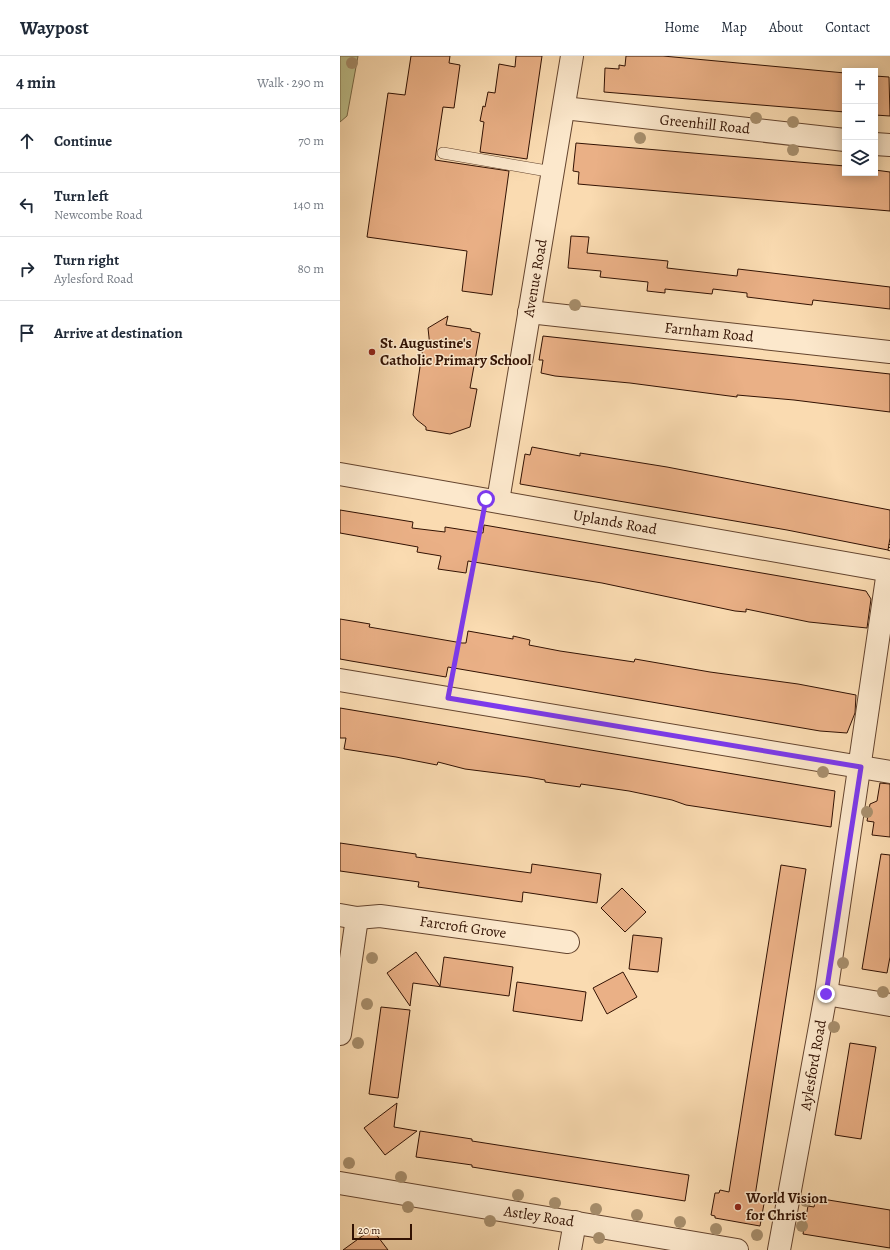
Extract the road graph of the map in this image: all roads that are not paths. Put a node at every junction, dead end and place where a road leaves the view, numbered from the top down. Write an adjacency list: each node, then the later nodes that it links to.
1 (572, 56): 2 (street, Avenue Road)
2 (564, 108): 3 (street, Greenhill Road); 7 (street, Avenue Road)
3 (842, 140)
4 (878, 144): 5 (street)
5 (890, 145)
6 (443, 153): 7 (lane)
7 (553, 172): 8 (street, Avenue Road)
8 (529, 312): 9 (street, Farnham Road); 11 (street, Avenue Road)
9 (890, 352)
10 (340, 474): 11 (street, Uplands Road)
11 (492, 500): 12 (street, Uplands Road)
12 (889, 571): 14 (street, Aylesford Road)
13 (340, 680): 14 (street)
14 (861, 767): 15 (street); 18 (street, Aylesford Road)
15 (890, 772)
16 (349, 916): 17 (street, Farcroft Grove); 20 (street)
17 (568, 942)
18 (826, 994): 19 (street); 25 (street, Aylesford Road)
19 (890, 1005)
20 (340, 1034)
21 (340, 1183): 22 (street, Astley Road)
22 (575, 1222): 23 (street); 24 (street, Astley Road)
23 (570, 1250)
24 (737, 1250)
25 (780, 1250)

